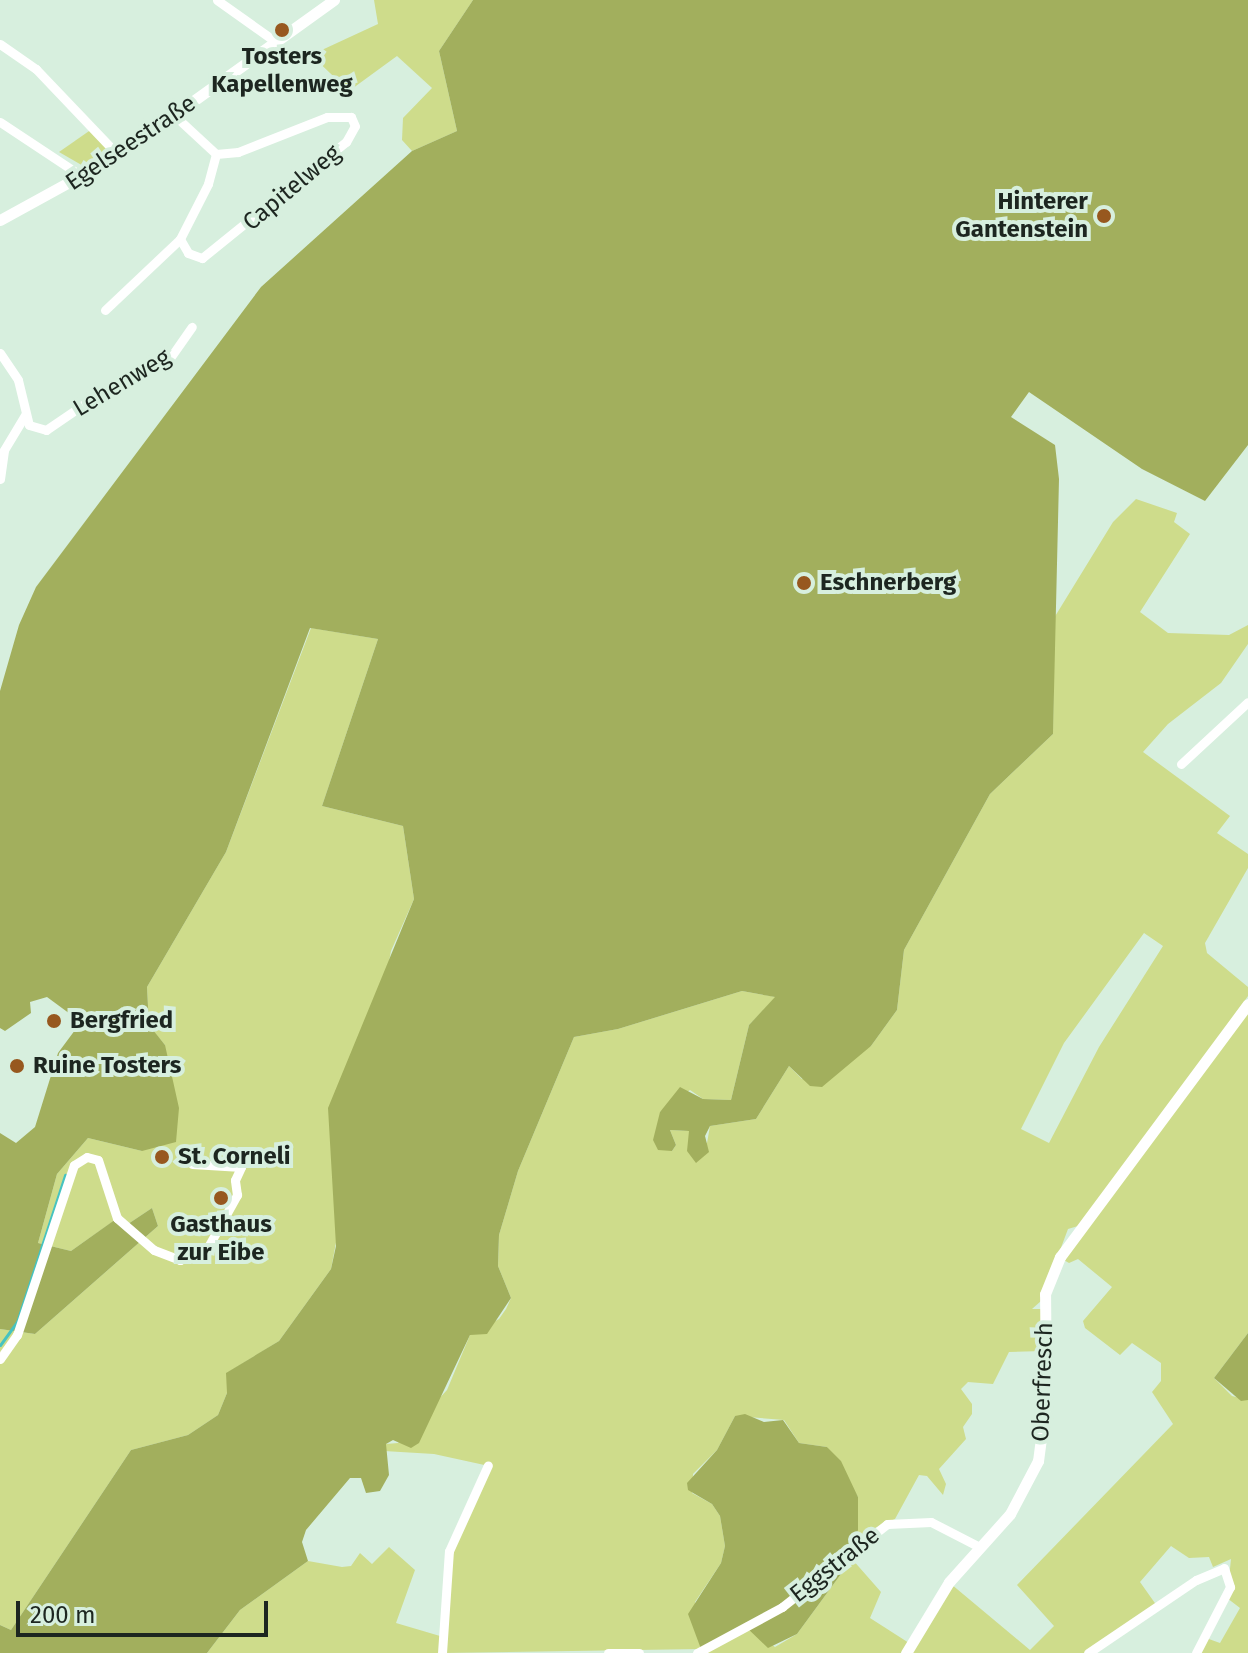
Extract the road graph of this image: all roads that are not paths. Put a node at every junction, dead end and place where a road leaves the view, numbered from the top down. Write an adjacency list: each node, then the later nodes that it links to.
1 (217, 0): 3 (street)
2 (334, 0): 3 (street, Egelseestraße)
3 (276, 42): 5 (street, Egelseestraße)
4 (0, 44): 8 (street)
5 (175, 116): 7 (street); 8 (street, Egelseestraße)
6 (0, 122): 9 (street)
7 (216, 154): 11 (street); 11 (street, Capitelweg)
8 (118, 155): 9 (street, Egelseestraße)
9 (84, 178): 10 (street, Egelseestraße)
10 (0, 220)
11 (180, 239): 12 (street)
12 (105, 310)
13 (192, 327): 15 (street, Lehenweg)
14 (0, 353): 15 (street)
15 (25, 415): 16 (street)
16 (0, 479)
17 (1248, 702): 18 (street)
18 (1181, 764)
19 (1248, 1004): 23 (street, Oberfresch)
20 (192, 1164): 21 (street)
21 (0, 1359)
22 (488, 1465): 24 (street)
23 (978, 1546): 27 (street, Eggstraße); 28 (street, Oberfresch)
24 (442, 1653)
25 (608, 1653): 26 (street)
26 (639, 1653)
27 (697, 1653)
28 (906, 1653)
29 (1088, 1653): 30 (street)
30 (1196, 1653)

